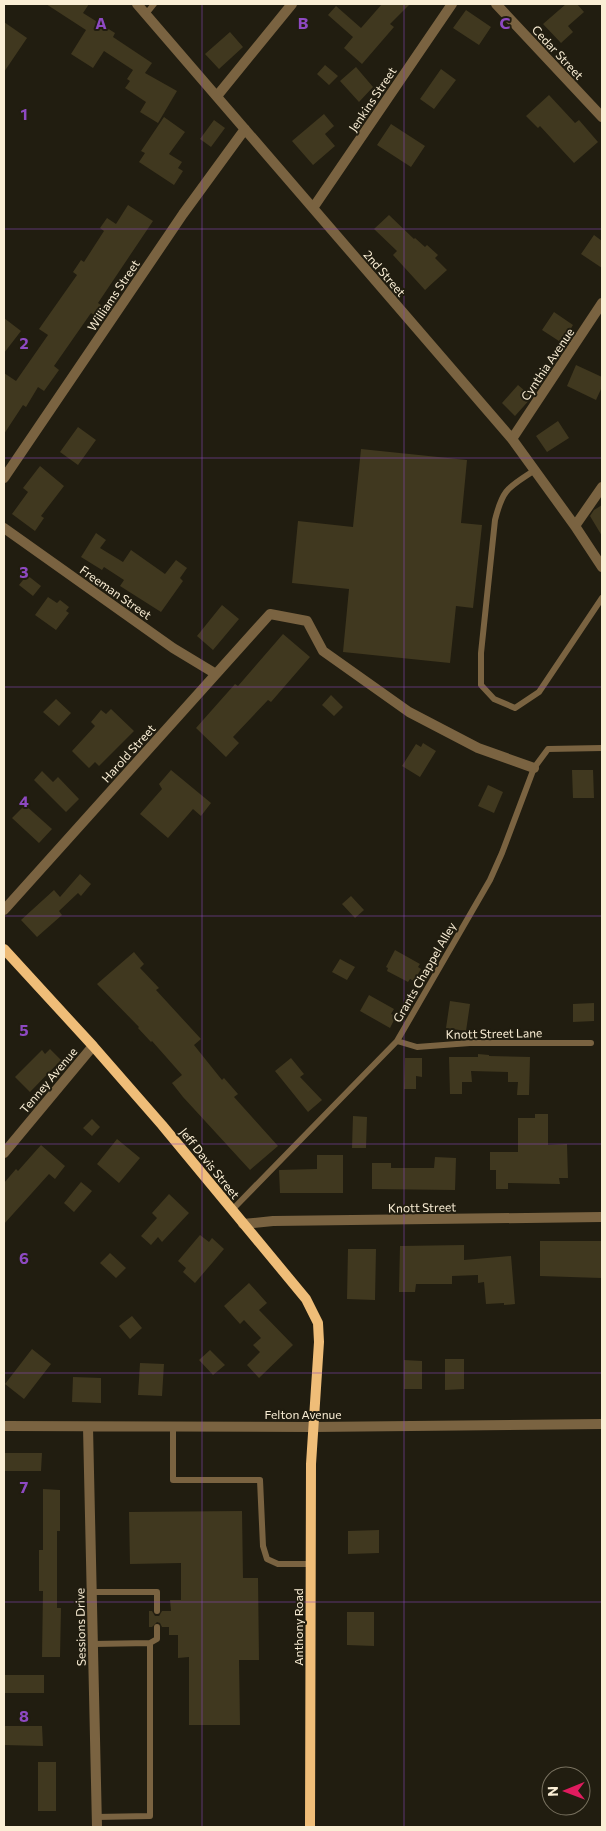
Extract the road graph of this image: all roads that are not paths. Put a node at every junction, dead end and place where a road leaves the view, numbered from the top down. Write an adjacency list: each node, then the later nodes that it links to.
1 (137, 4): 6 (street, 2nd Street)
2 (154, 4): 6 (lane)
3 (292, 4): 7 (street)
4 (452, 4): 10 (street, Jenkins Street)
5 (496, 4): 8 (street, Cedar Street)
6 (146, 14): 7 (street, 2nd Street)
7 (217, 96): 9 (street, 2nd Street)
8 (602, 117)
9 (245, 129): 10 (street, 2nd Street); 14 (street, Williams Street)
10 (313, 208): 12 (street, 2nd Street)
11 (602, 303): 12 (street, Cynthia Avenue)
12 (512, 438): 13 (street, 2nd Street)
13 (535, 470): 16 (street, 2nd Street); 19 (lane)
14 (4, 478)
15 (602, 487): 16 (street)
16 (575, 526): 18 (street, 2nd Street)
17 (4, 528): 20 (street, Freeman Street)
18 (602, 567)
19 (602, 598)
20 (216, 674): 22 (street, Harold Street); 23 (street, Harold Street)
21 (602, 748): 22 (lane, Grants Chappel Alley)
22 (534, 768): 25 (lane, Grants Chappel Alley)
23 (4, 910)
24 (4, 949): 27 (street, Jeff Davis Street)
25 (398, 1041): 26 (lane, Knott Street Lane); 29 (lane, Grants Chappel Alley)
26 (591, 1043)
27 (93, 1046): 28 (street, Tenney Avenue); 29 (street, Jeff Davis Street)
28 (4, 1153)
29 (232, 1210): 31 (street, Jeff Davis Street)
30 (602, 1217): 31 (street, Knott Street)
31 (243, 1224): 36 (street, Jeff Davis Street)
32 (602, 1424): 36 (street, Felton Avenue)
33 (4, 1426): 34 (street, Felton Avenue)
34 (88, 1427): 35 (street, Felton Avenue); 38 (street, Sessions Drive)
35 (173, 1427): 36 (street, Felton Avenue); 37 (lane)
36 (313, 1427): 37 (street, Anthony Road)
37 (311, 1564): 44 (street, Anthony Road)
38 (92, 1592): 39 (lane); 42 (street, Sessions Drive)
39 (157, 1611)
40 (157, 1627): 41 (lane)
41 (150, 1643): 42 (lane); 43 (lane)
42 (93, 1644): 43 (street, Sessions Drive)
43 (96, 1822)
44 (310, 1827)

